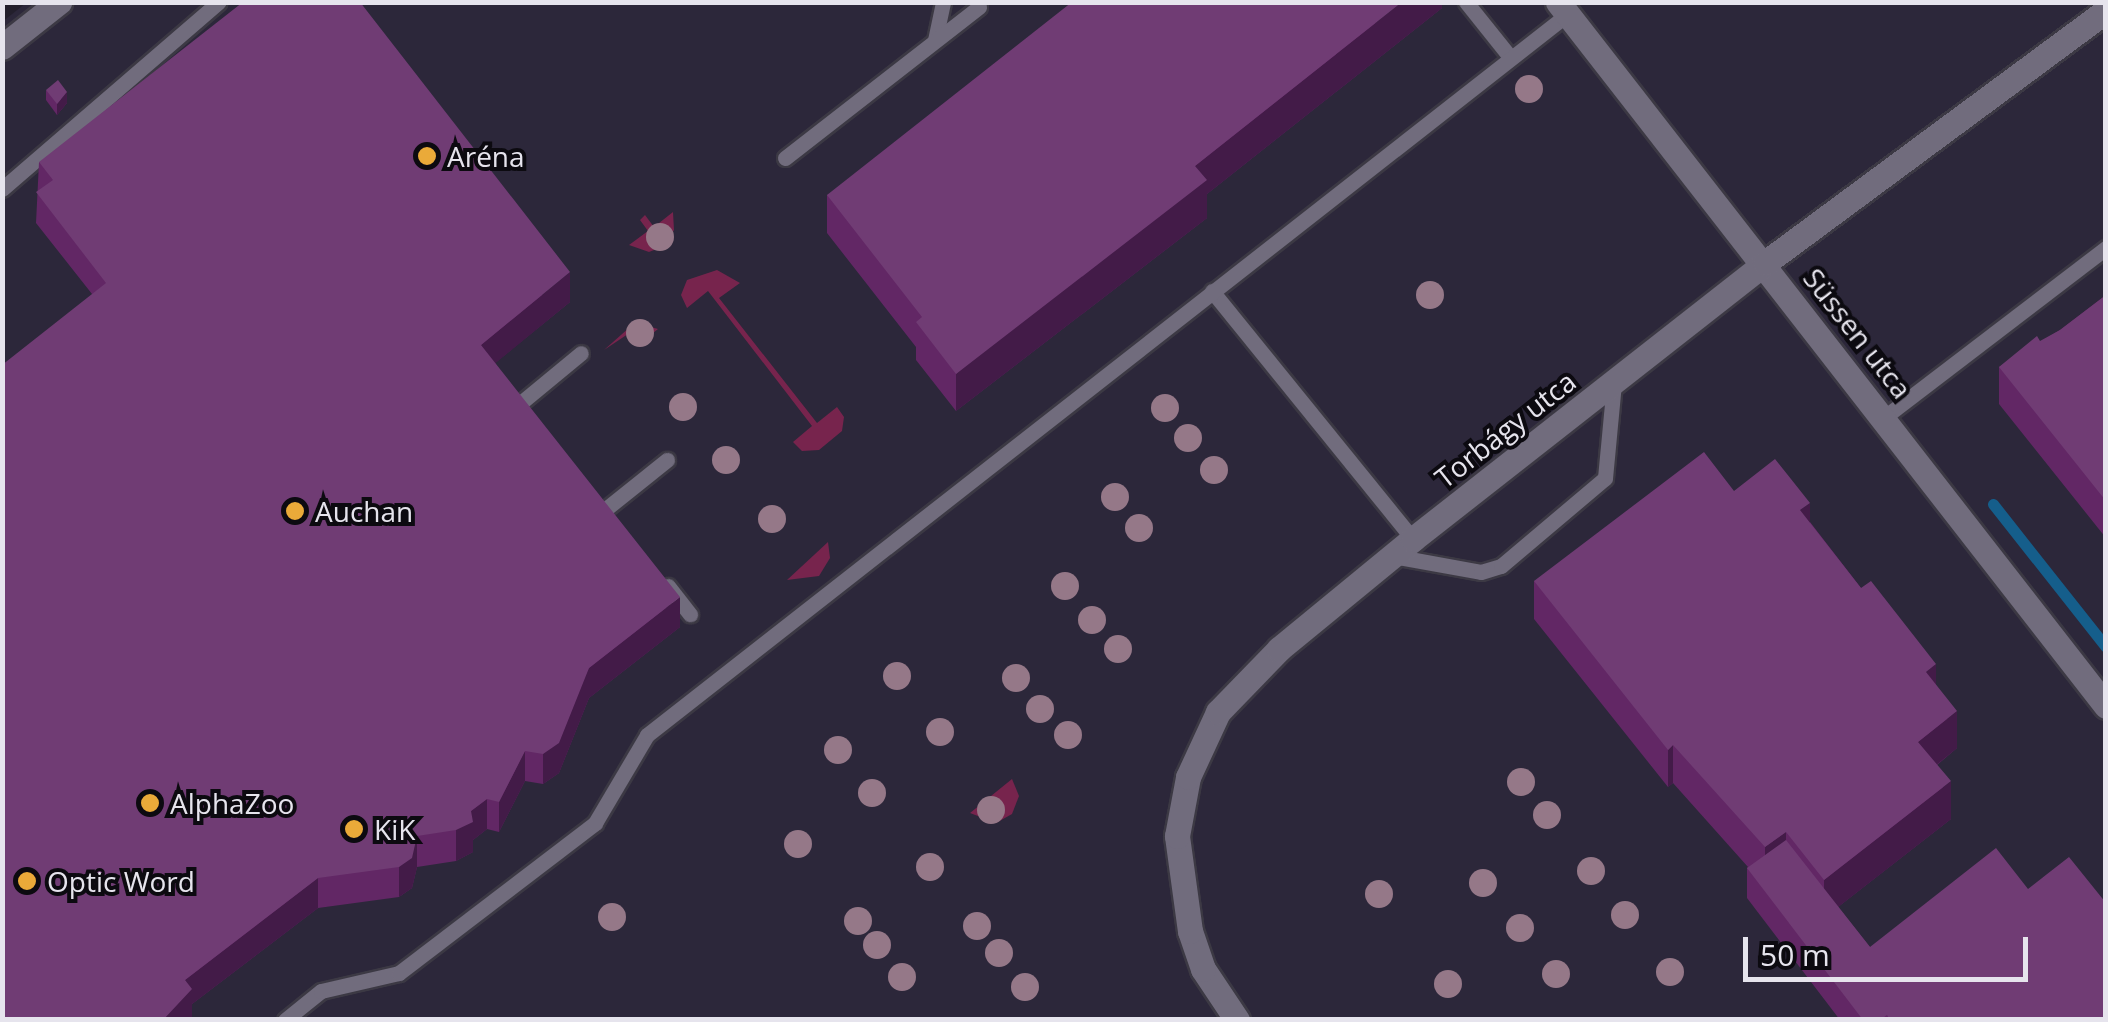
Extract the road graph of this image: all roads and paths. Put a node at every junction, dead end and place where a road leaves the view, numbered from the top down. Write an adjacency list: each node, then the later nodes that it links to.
1 (59, 2): 9 (street)
2 (219, 2): 12 (lane)
3 (944, 2): 8 (lane)
4 (1466, 2): 10 (lane)
5 (978, 8): 8 (lane)
6 (1563, 8): 10 (lane); 14 (street, Süssen utca)
7 (2106, 11): 14 (street, Torbágy utca)
8 (936, 40): 11 (lane)
9 (2, 48)
10 (1510, 58): 15 (lane)
11 (785, 158)
12 (2, 189)
13 (2106, 248): 21 (lane)
14 (1765, 264): 17 (street, Torbágy utca); 21 (street, Süssen utca)
15 (1212, 290): 26 (lane); 31 (lane)
16 (581, 353): 19 (lane)
17 (1614, 382): 26 (street, Torbágy utca); 27 (lane)
18 (511, 385): 19 (lane)
19 (523, 401): 20 (lane)
20 (535, 416)
21 (1886, 416): 30 (street, Süssen utca)
22 (667, 460): 24 (lane)
23 (595, 492): 24 (lane)
24 (607, 508): 25 (lane)
25 (619, 523)
26 (1413, 539): 27 (street, Torbágy utca)
27 (1393, 556): 32 (street, Torbágy utca)
28 (655, 568): 29 (lane)
29 (690, 614)
30 (2106, 706)
31 (285, 1020)
32 (1237, 1020)

